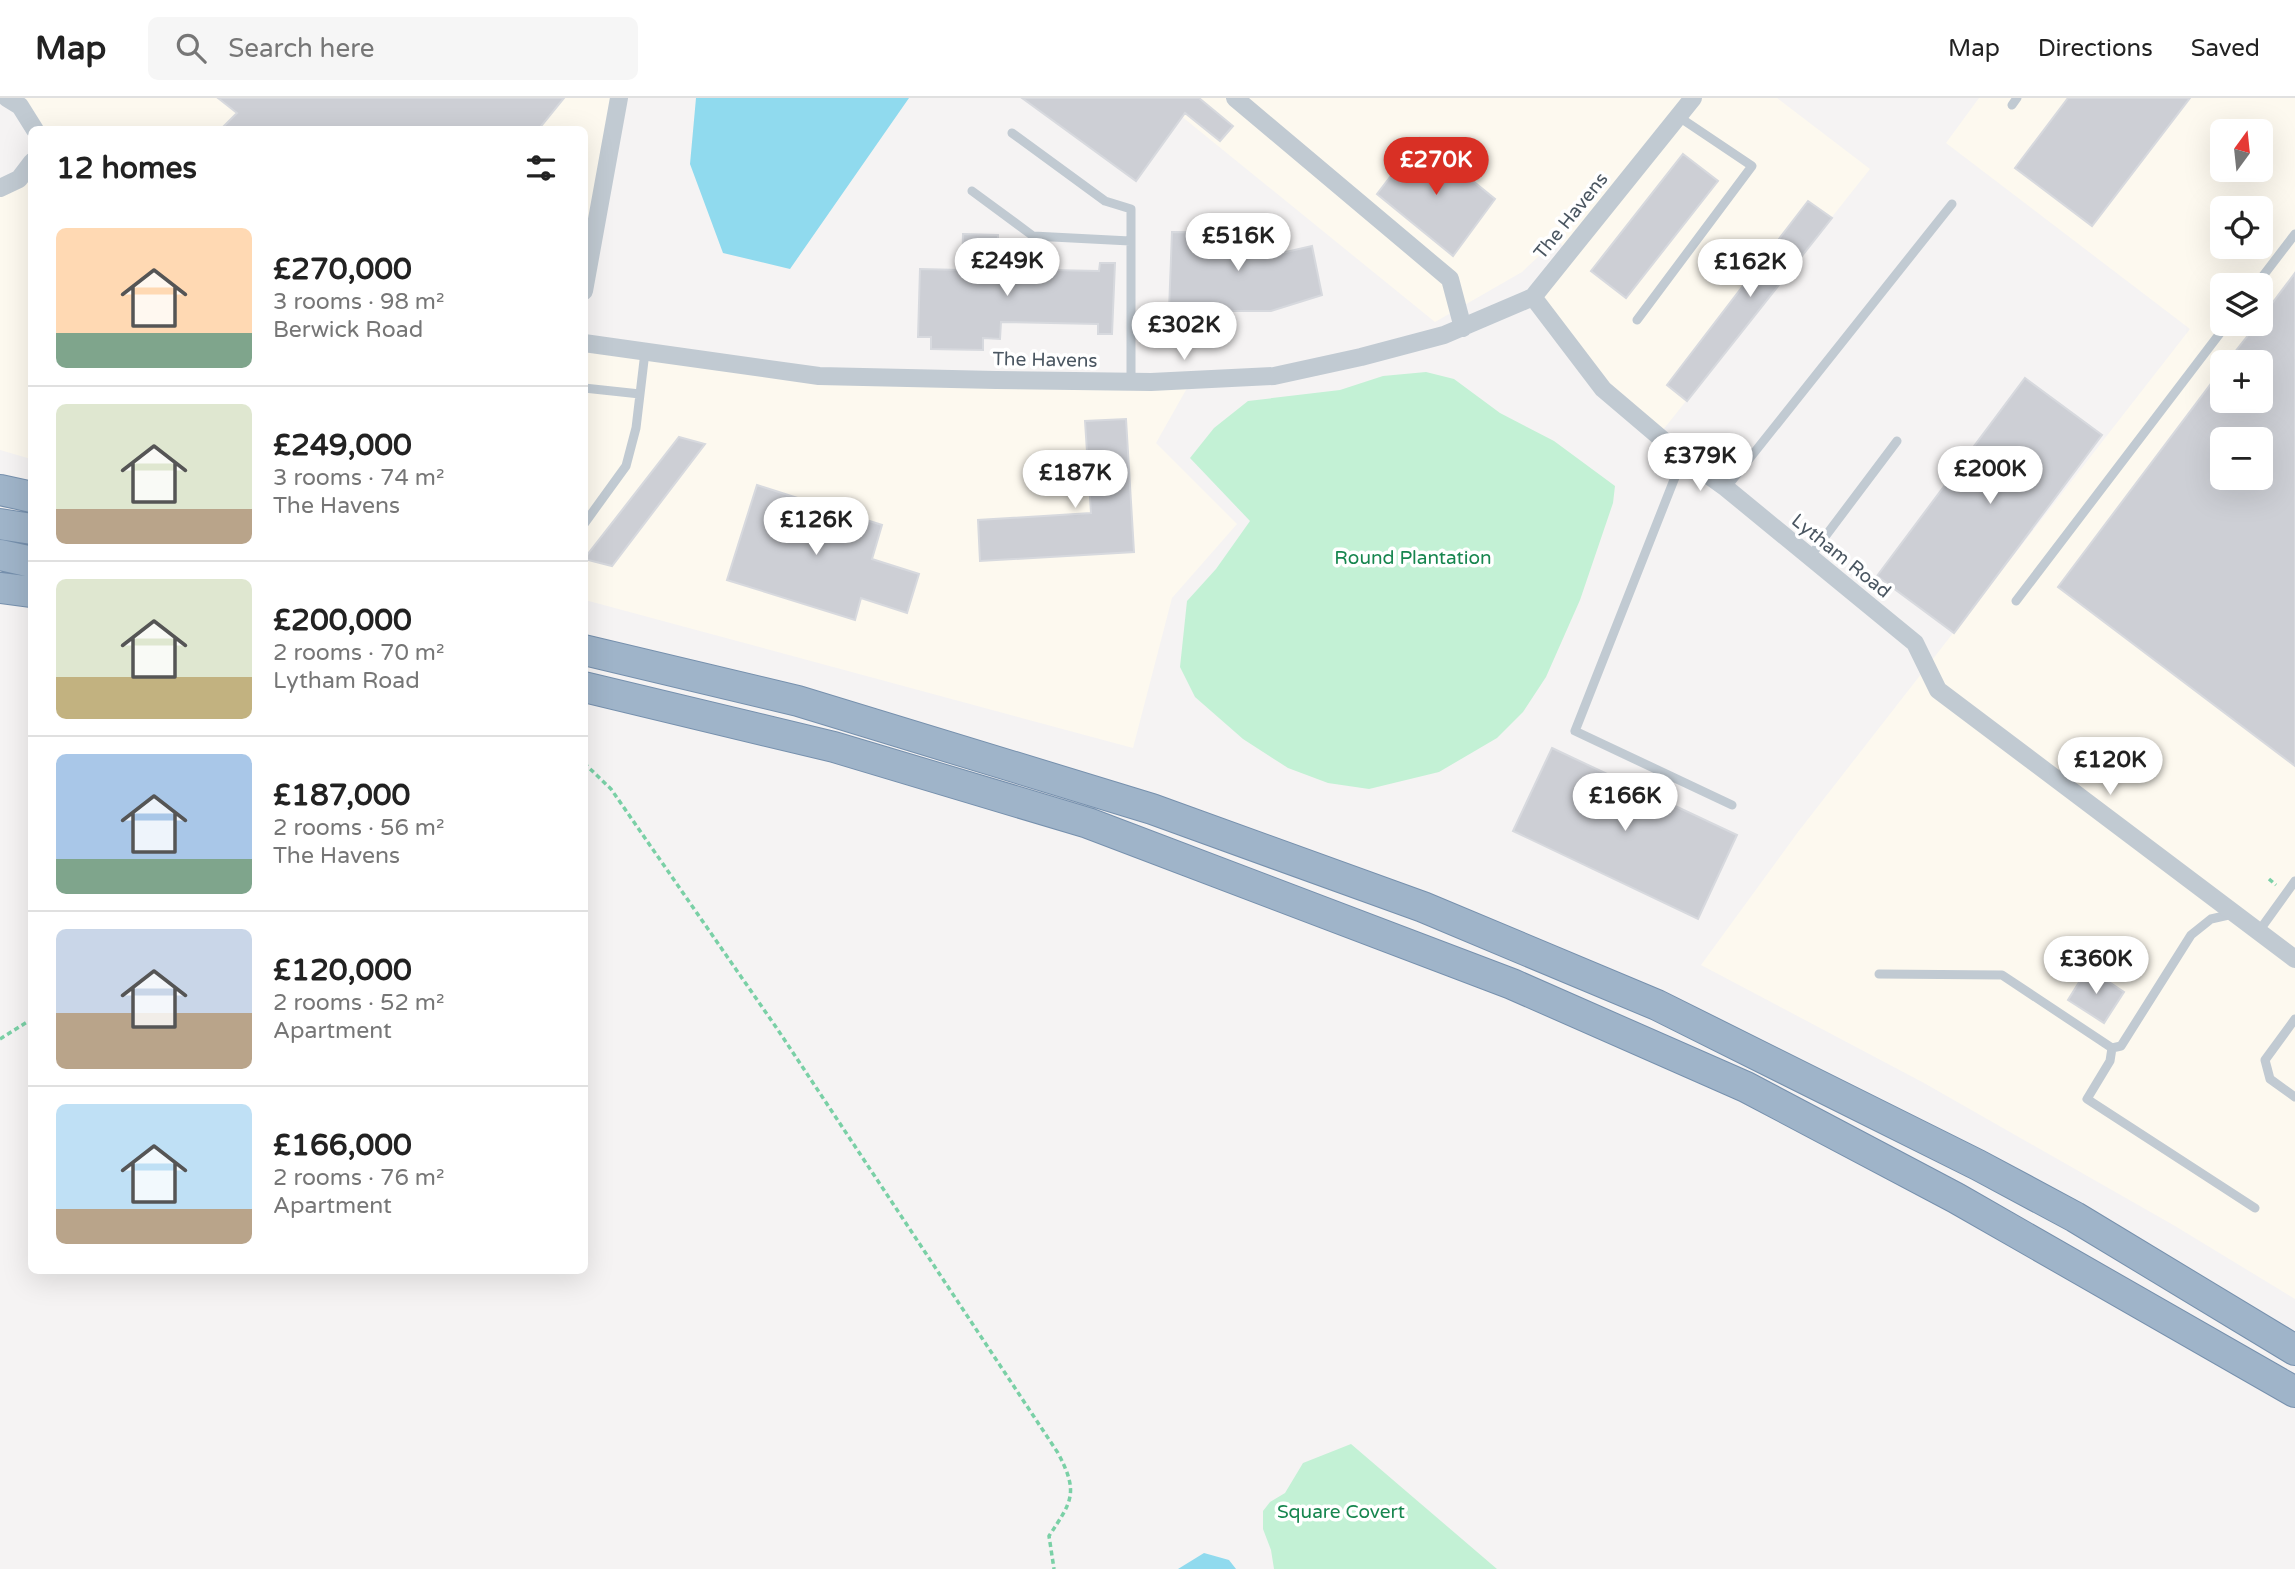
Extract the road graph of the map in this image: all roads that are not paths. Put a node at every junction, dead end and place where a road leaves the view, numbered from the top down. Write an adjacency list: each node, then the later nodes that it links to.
1 (7, 98): 6 (street)
2 (619, 98): 14 (street)
3 (1235, 98): 18 (street)
4 (1693, 98): 5 (street, The Havens)
5 (1679, 117): 16 (street, The Havens); 17 (lane)
6 (32, 126)
7 (1012, 133): 13 (lane)
8 (28, 167): 9 (street)
9 (0, 188)
10 (972, 191): 13 (lane)
11 (1952, 204): 27 (lane)
12 (2295, 234): 15 (lane)
13 (1130, 241): 22 (lane)
14 (588, 268)
15 (2265, 273)
16 (1533, 297): 18 (street, The Havens); 26 (street, Lytham Road)
17 (1637, 320)
18 (1463, 328): 22 (street, The Havens)
19 (2218, 336): 38 (lane)
20 (588, 344): 21 (street, The Havens)
21 (645, 352): 22 (street, The Havens); 24 (lane)
22 (1131, 383)
23 (588, 388): 24 (lane)
24 (640, 394): 30 (lane)
25 (1897, 440): 34 (lane)
26 (1683, 457): 27 (street, Lytham Road); 41 (lane)
27 (1726, 488): 34 (street, Lytham Road)
28 (0, 489): 29 (highway)
29 (28, 497)
30 (588, 518)
31 (0, 524): 32 (highway)
32 (28, 528)
33 (0, 555): 35 (highway)
34 (1809, 558): 43 (street, Lytham Road)
35 (28, 561)
36 (0, 588): 37 (highway)
37 (28, 592)
38 (2016, 601)
39 (588, 651): 51 (highway)
40 (588, 688): 52 (highway)
41 (1732, 805)
42 (2295, 881): 44 (lane)
43 (2234, 914): 44 (street); 48 (lane)
44 (2259, 931): 45 (street)
45 (2295, 959)
46 (1879, 974): 48 (lane)
47 (2295, 1019): 49 (lane)
48 (2112, 1048): 50 (lane)
49 (2295, 1097)
50 (2255, 1208)
51 (2295, 1350)
52 (2295, 1392)

